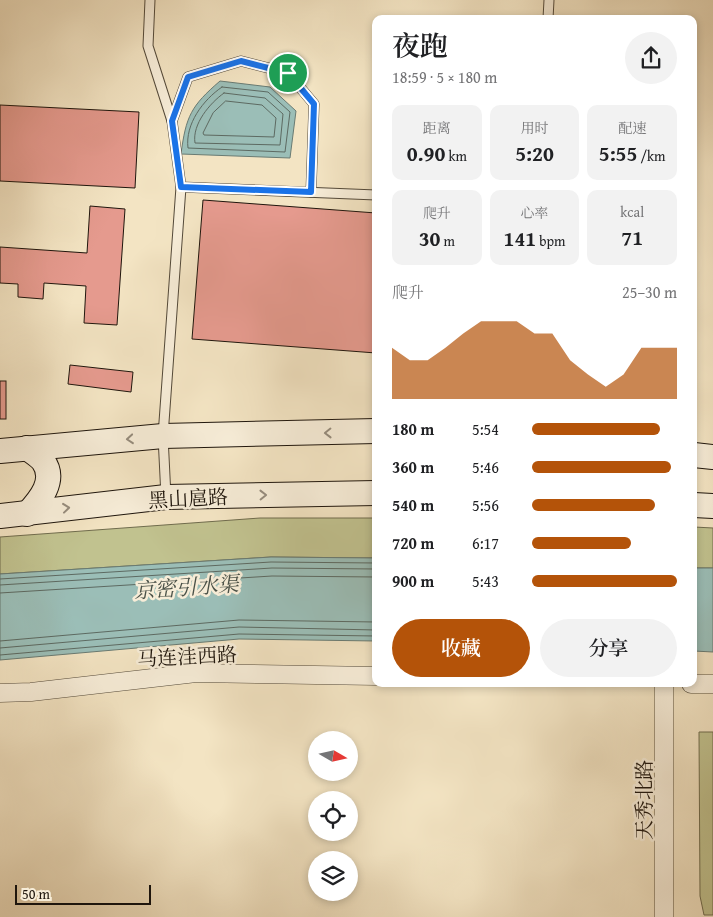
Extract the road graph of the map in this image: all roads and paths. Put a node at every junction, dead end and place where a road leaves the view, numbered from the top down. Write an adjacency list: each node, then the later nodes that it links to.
1 (150, 0): 4 (lane)
2 (549, 0): 3 (lane)
3 (548, 15)
4 (172, 121): 5 (lane); 6 (lane)
5 (181, 187): 6 (lane); 9 (lane)
6 (311, 192): 7 (lane)
7 (372, 195)
8 (372, 432): 9 (main road, one-way to 9)
9 (163, 436): 10 (main road, one-way to 10); 15 (lane)
10 (27, 448): 11 (main road); 18 (main road)
11 (0, 450)
12 (697, 455): 13 (main road)
13 (713, 457)
14 (372, 493): 15 (main road, 黑山扈路, one-way to 14)
15 (166, 498): 18 (main road, 黑山扈路, one-way to 15)
16 (697, 505): 17 (main road)
17 (713, 506)
18 (27, 514): 19 (main road, 黑山扈路)
19 (0, 516)
20 (372, 676): 24 (street, 马连洼西路)
21 (697, 684): 22 (street)
22 (713, 684)
23 (664, 687): 25 (street, 天秀北路)
24 (0, 692)
25 (664, 917)

